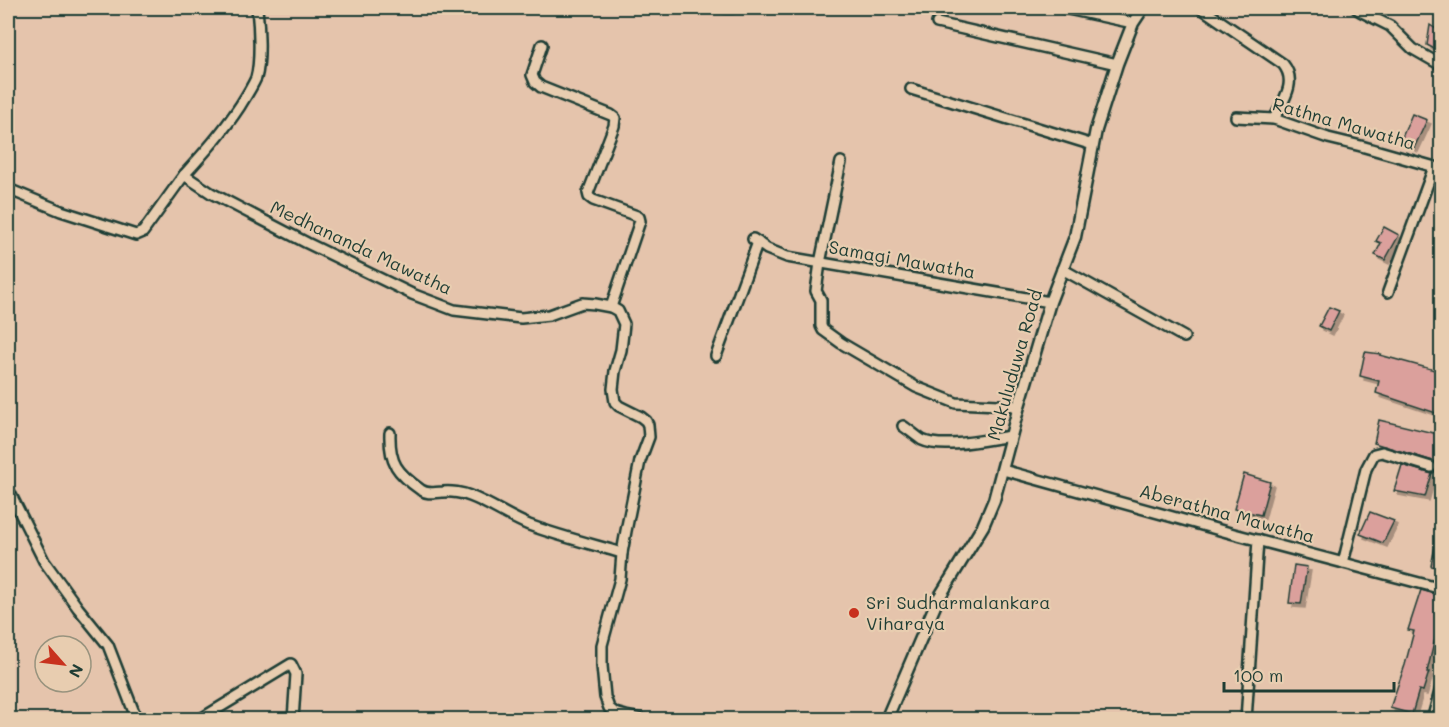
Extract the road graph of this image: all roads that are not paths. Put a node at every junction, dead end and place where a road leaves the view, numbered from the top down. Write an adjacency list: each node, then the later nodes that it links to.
1 (256, 8): 19 (street)
2 (726, 8): 3 (street)
3 (732, 8)
4 (1063, 8): 9 (street)
5 (1143, 8): 9 (street, Makuluduwa Road)
6 (1201, 8): 15 (street)
7 (1356, 8): 12 (street)
8 (937, 23): 11 (street)
9 (1133, 23): 11 (street, Makuluduwa Road)
10 (542, 45): 25 (street)
11 (1117, 64): 16 (street, Makuluduwa Road)
12 (1441, 65)
13 (911, 89): 16 (street)
14 (1236, 117): 15 (street, Rathna Mawatha)
15 (1274, 118): 18 (street, Rathna Mawatha)
16 (1094, 145): 22 (street, Makuluduwa Road)
17 (841, 162): 21 (street)
18 (1438, 168): 23 (street)
19 (184, 175): 20 (street); 25 (street, Medhananda Mawatha)
20 (8, 189)
21 (820, 263): 24 (street, Samagi Mawatha); 27 (street, Samagi Mawatha); 28 (street)
22 (1062, 269): 24 (street, Makuluduwa Road); 26 (street)
23 (1388, 292)
24 (1050, 302): 28 (street, Makuluduwa Road)
25 (610, 307): 36 (street)
26 (1184, 337)
27 (716, 356)
28 (1019, 406): 31 (street, Makuluduwa Road)
29 (903, 426): 31 (street)
30 (390, 433): 36 (street)
31 (1011, 436): 33 (street, Makuluduwa Road)
32 (1431, 467): 37 (street)
33 (1003, 470): 35 (street, Aberathna Mawatha); 44 (street, Makuluduwa Road)
34 (8, 489): 40 (street)
35 (1258, 540): 37 (street, Aberathna Mawatha); 45 (street)
36 (622, 553): 43 (street)
37 (1343, 562): 38 (street, Aberathna Mawatha)
38 (1442, 589)
39 (1442, 684): 46 (street)
40 (137, 720)
41 (199, 720): 42 (street)
42 (293, 720)
43 (646, 720)
44 (886, 720)
45 (1246, 720)
46 (1432, 720)

